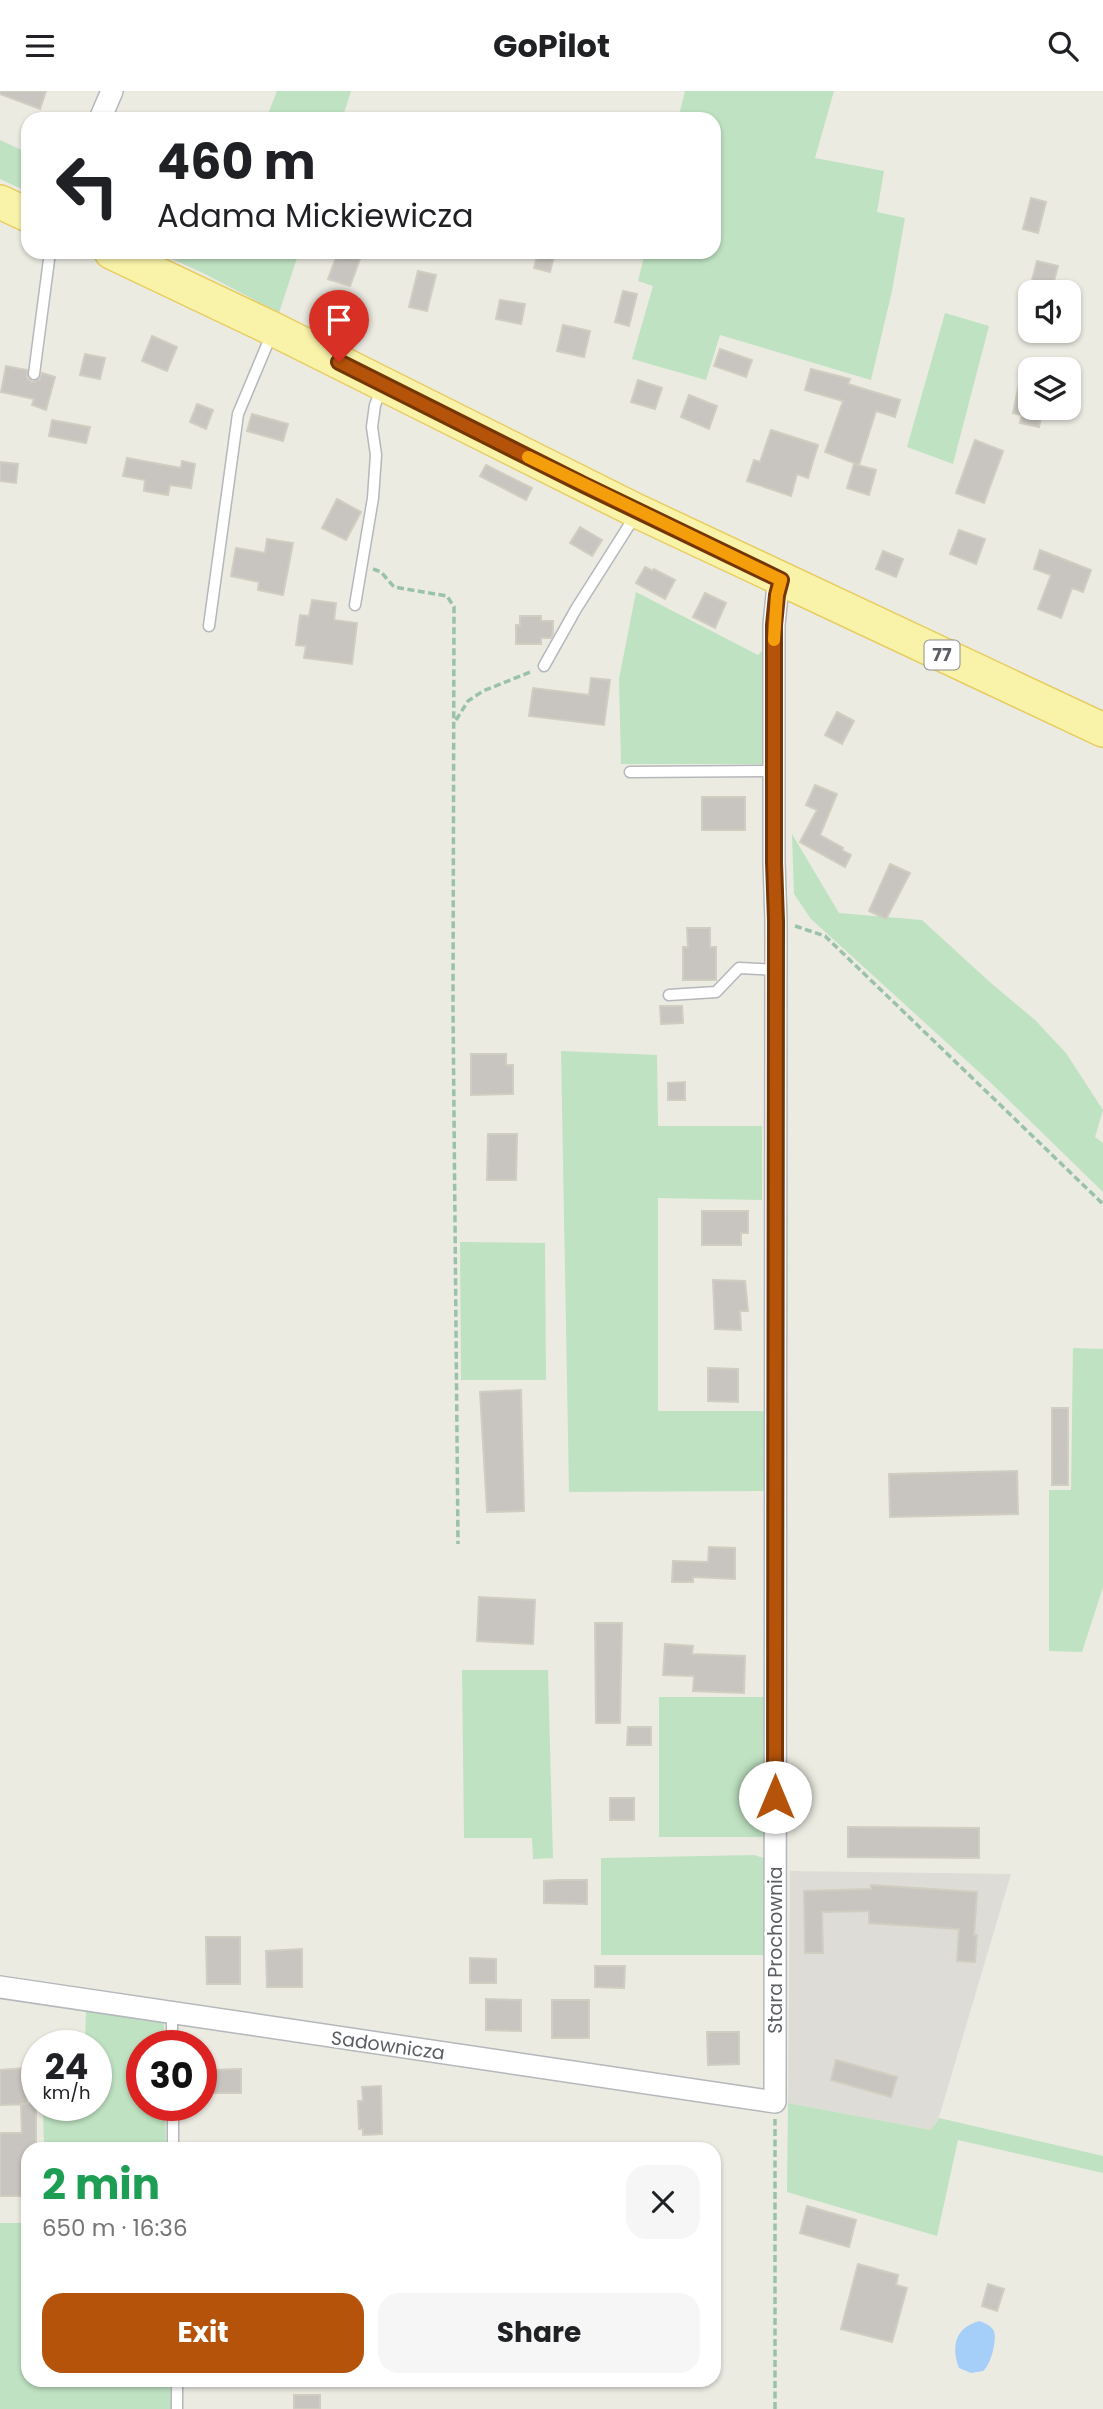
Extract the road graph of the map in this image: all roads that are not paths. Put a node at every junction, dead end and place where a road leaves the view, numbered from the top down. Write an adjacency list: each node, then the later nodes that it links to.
1 (112, 91): 2 (street)
2 (103, 112)
3 (0, 202): 4 (main road)
4 (21, 212)
5 (49, 259): 8 (lane)
6 (126, 259): 7 (main road, 77)
7 (274, 329): 9 (main road, 77); 13 (lane)
8 (34, 374)
9 (383, 384): 10 (main road, 77); 12 (lane)
10 (637, 511): 11 (main road, 77); 14 (lane)
11 (781, 580): 15 (main road, 77); 16 (street, Stara Prochownia)
12 (355, 605)
13 (209, 626)
14 (544, 666)
15 (1103, 730)
16 (774, 771): 17 (lane); 18 (street, Stara Prochownia)
17 (630, 772)
18 (776, 970): 19 (lane); 23 (street, Stara Prochownia)
19 (669, 995)
20 (0, 1987): 21 (street, Sadownicza)
21 (172, 2012): 22 (lane); 23 (street, Sadownicza)
22 (172, 2030)
23 (775, 2102)
24 (173, 2121): 25 (lane)
25 (173, 2142)
26 (177, 2387): 27 (lane)
27 (177, 2409)

